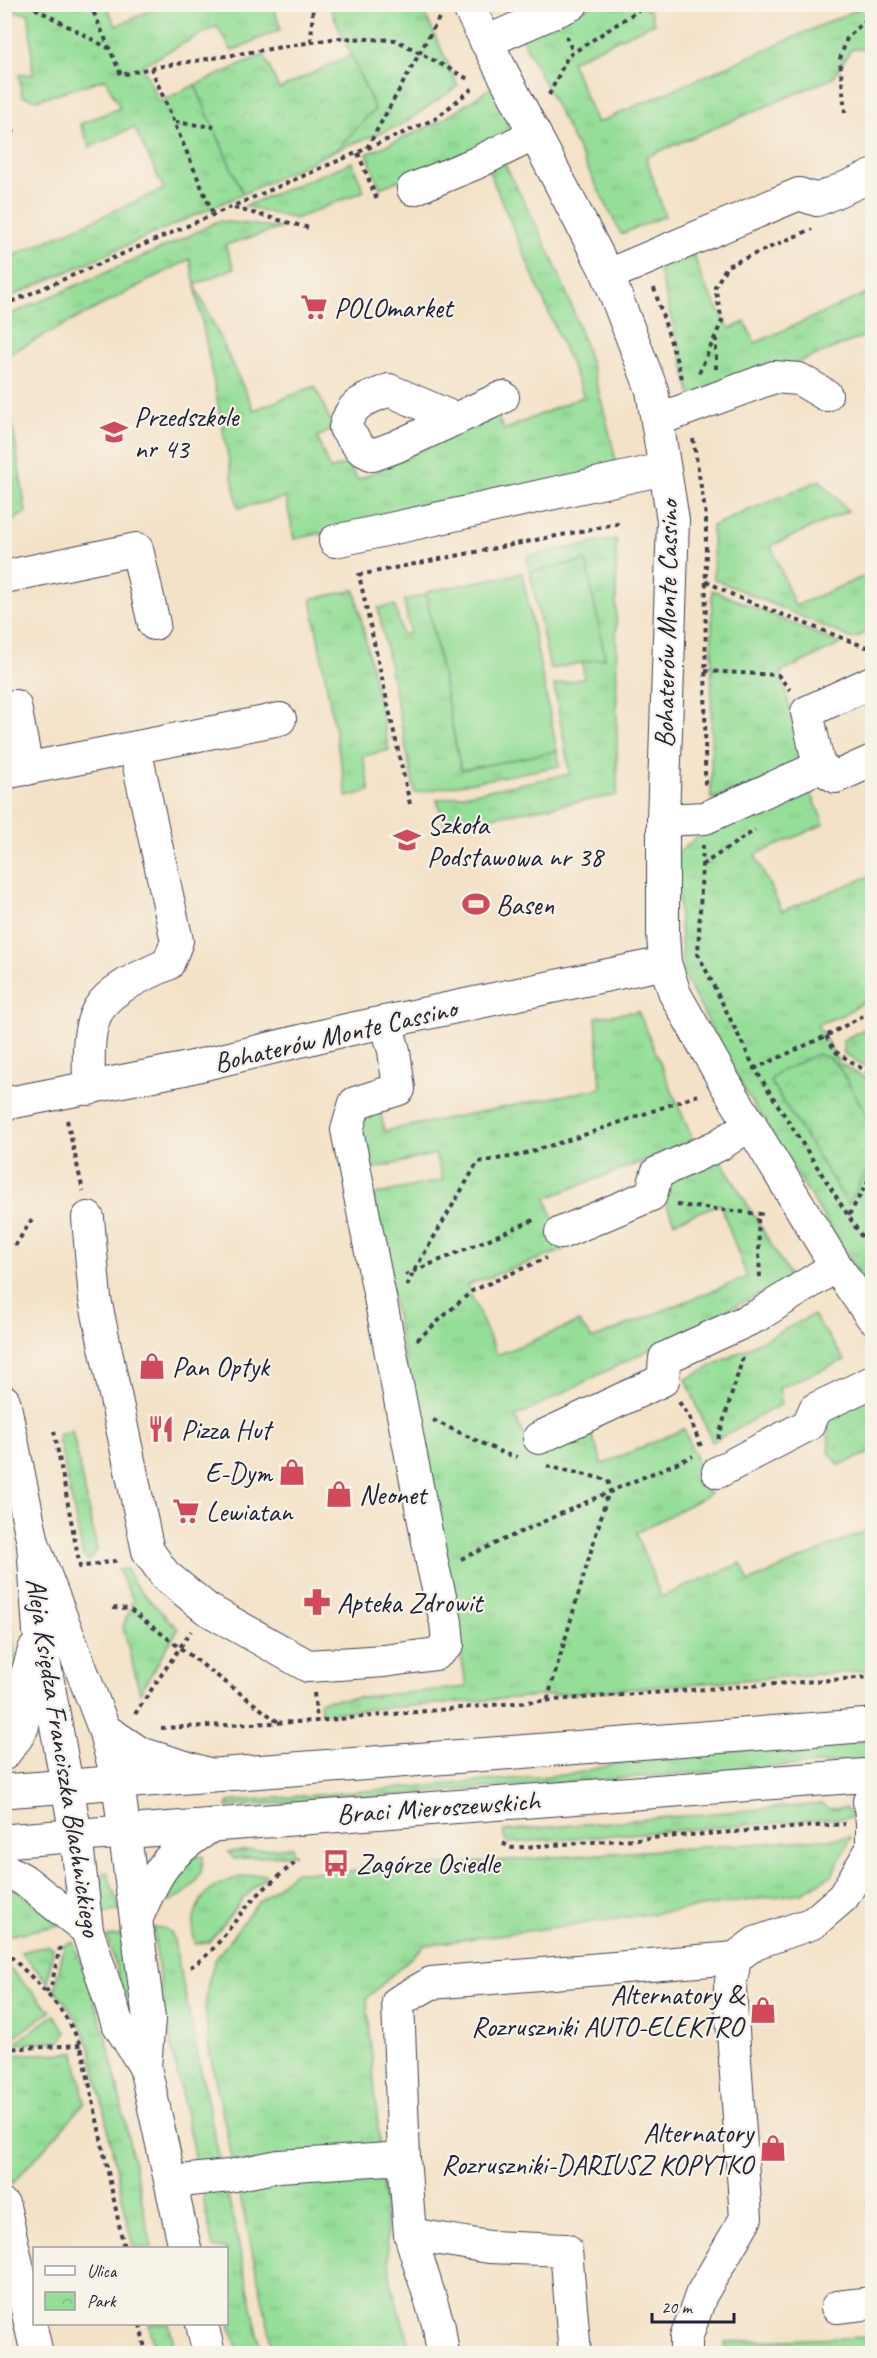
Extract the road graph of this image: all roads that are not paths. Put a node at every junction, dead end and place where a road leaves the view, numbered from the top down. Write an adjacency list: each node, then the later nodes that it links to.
1 (467, 4): 3 (street, Bohaterów Monte Cassino)
2 (572, 4): 3 (street)
3 (486, 42): 4 (street, Bohaterów Monte Cassino)
4 (535, 134): 6 (street); 7 (street, Bohaterów Monte Cassino)
5 (873, 176): 7 (street)
6 (413, 189)
7 (608, 275): 11 (street, Bohaterów Monte Cassino)
8 (826, 394): 11 (street)
9 (503, 397): 10 (street)
10 (456, 419)
11 (657, 420): 12 (street, Bohaterów Monte Cassino)
12 (664, 469): 13 (street); 23 (street, Bohaterów Monte Cassino)
13 (335, 541)
14 (4, 577): 15 (street)
15 (154, 624)
16 (873, 682): 21 (street)
17 (15, 706): 22 (street)
18 (280, 719): 19 (street)
19 (135, 748): 22 (street); 26 (street)
20 (873, 761): 21 (street)
21 (819, 767): 23 (street)
22 (16, 771)
23 (663, 820): 24 (street, Bohaterów Monte Cassino)
24 (665, 963): 25 (street, Bohaterów Monte Cassino); 28 (street, Bohaterów Monte Cassino)
25 (386, 1022): 26 (street, Bohaterów Monte Cassino); 29 (street)
26 (89, 1089): 27 (street, Bohaterów Monte Cassino)
27 (4, 1104)
28 (751, 1124): 30 (street); 31 (street, Bohaterów Monte Cassino)
29 (88, 1218)
30 (561, 1233)
31 (836, 1266): 32 (street, Bohaterów Monte Cassino); 35 (street)
32 (873, 1317)
33 (873, 1382): 36 (street)
34 (4, 1401): 37 (street, Aleja Księdza Franciszka Blachnickiego)
35 (534, 1454)
36 (718, 1472)
37 (33, 1543): 38 (street, Aleja Księdza Franciszka Blachnickiego); 40 (street, Aleja Księdza Franciszka Blachnickiego)
38 (39, 1632): 41 (street); 44 (street, Aleja Księdza Franciszka Blachnickiego)
39 (873, 1725): 42 (main road, Braci Mieroszewskich)
40 (104, 1729): 42 (street); 43 (street, Aleja Księdza Franciszka Blachnickiego)
41 (4, 1754)
42 (208, 1774): 43 (main road, Braci Mieroszewskich)
43 (118, 1782): 44 (main road, Braci Mieroszewskich); 48 (street, Aleja Księdza Franciszka Blachnickiego)
44 (68, 1787): 45 (main road, Braci Mieroszewskich); 49 (street, Aleja Księdza Franciszka Blachnickiego)
45 (4, 1791)
46 (871, 1800): 47 (main road, Braci Mieroszewskich); 51 (street)
47 (213, 1825): 48 (main road, Braci Mieroszewskich); 53 (street)
48 (126, 1832): 49 (main road, Braci Mieroszewskich); 53 (street, Aleja Księdza Franciszka Blachnickiego)
49 (76, 1835): 50 (main road, Braci Mieroszewskich); 54 (street, Aleja Księdza Franciszka Blachnickiego)
50 (4, 1841)
51 (872, 1850): 55 (street)
52 (4, 1869): 54 (street)
53 (136, 1919): 56 (street, Aleja Księdza Franciszka Blachnickiego)
54 (74, 1938): 56 (street, Aleja Księdza Franciszka Blachnickiego)
55 (735, 1958): 57 (street); 69 (street)
56 (145, 2067): 58 (street, Aleja Księdza Franciszka Blachnickiego)
57 (404, 2158): 58 (street); 60 (street)
58 (171, 2182): 61 (street, Aleja Księdza Franciszka Blachnickiego)
59 (4, 2206): 65 (street)
60 (410, 2234): 67 (street); 68 (street)
61 (185, 2247)
62 (873, 2303): 63 (street)
63 (837, 2307)
64 (202, 2325): 66 (street)
65 (37, 2354)
66 (208, 2354)
67 (443, 2354)
68 (575, 2354)
69 (686, 2354)

